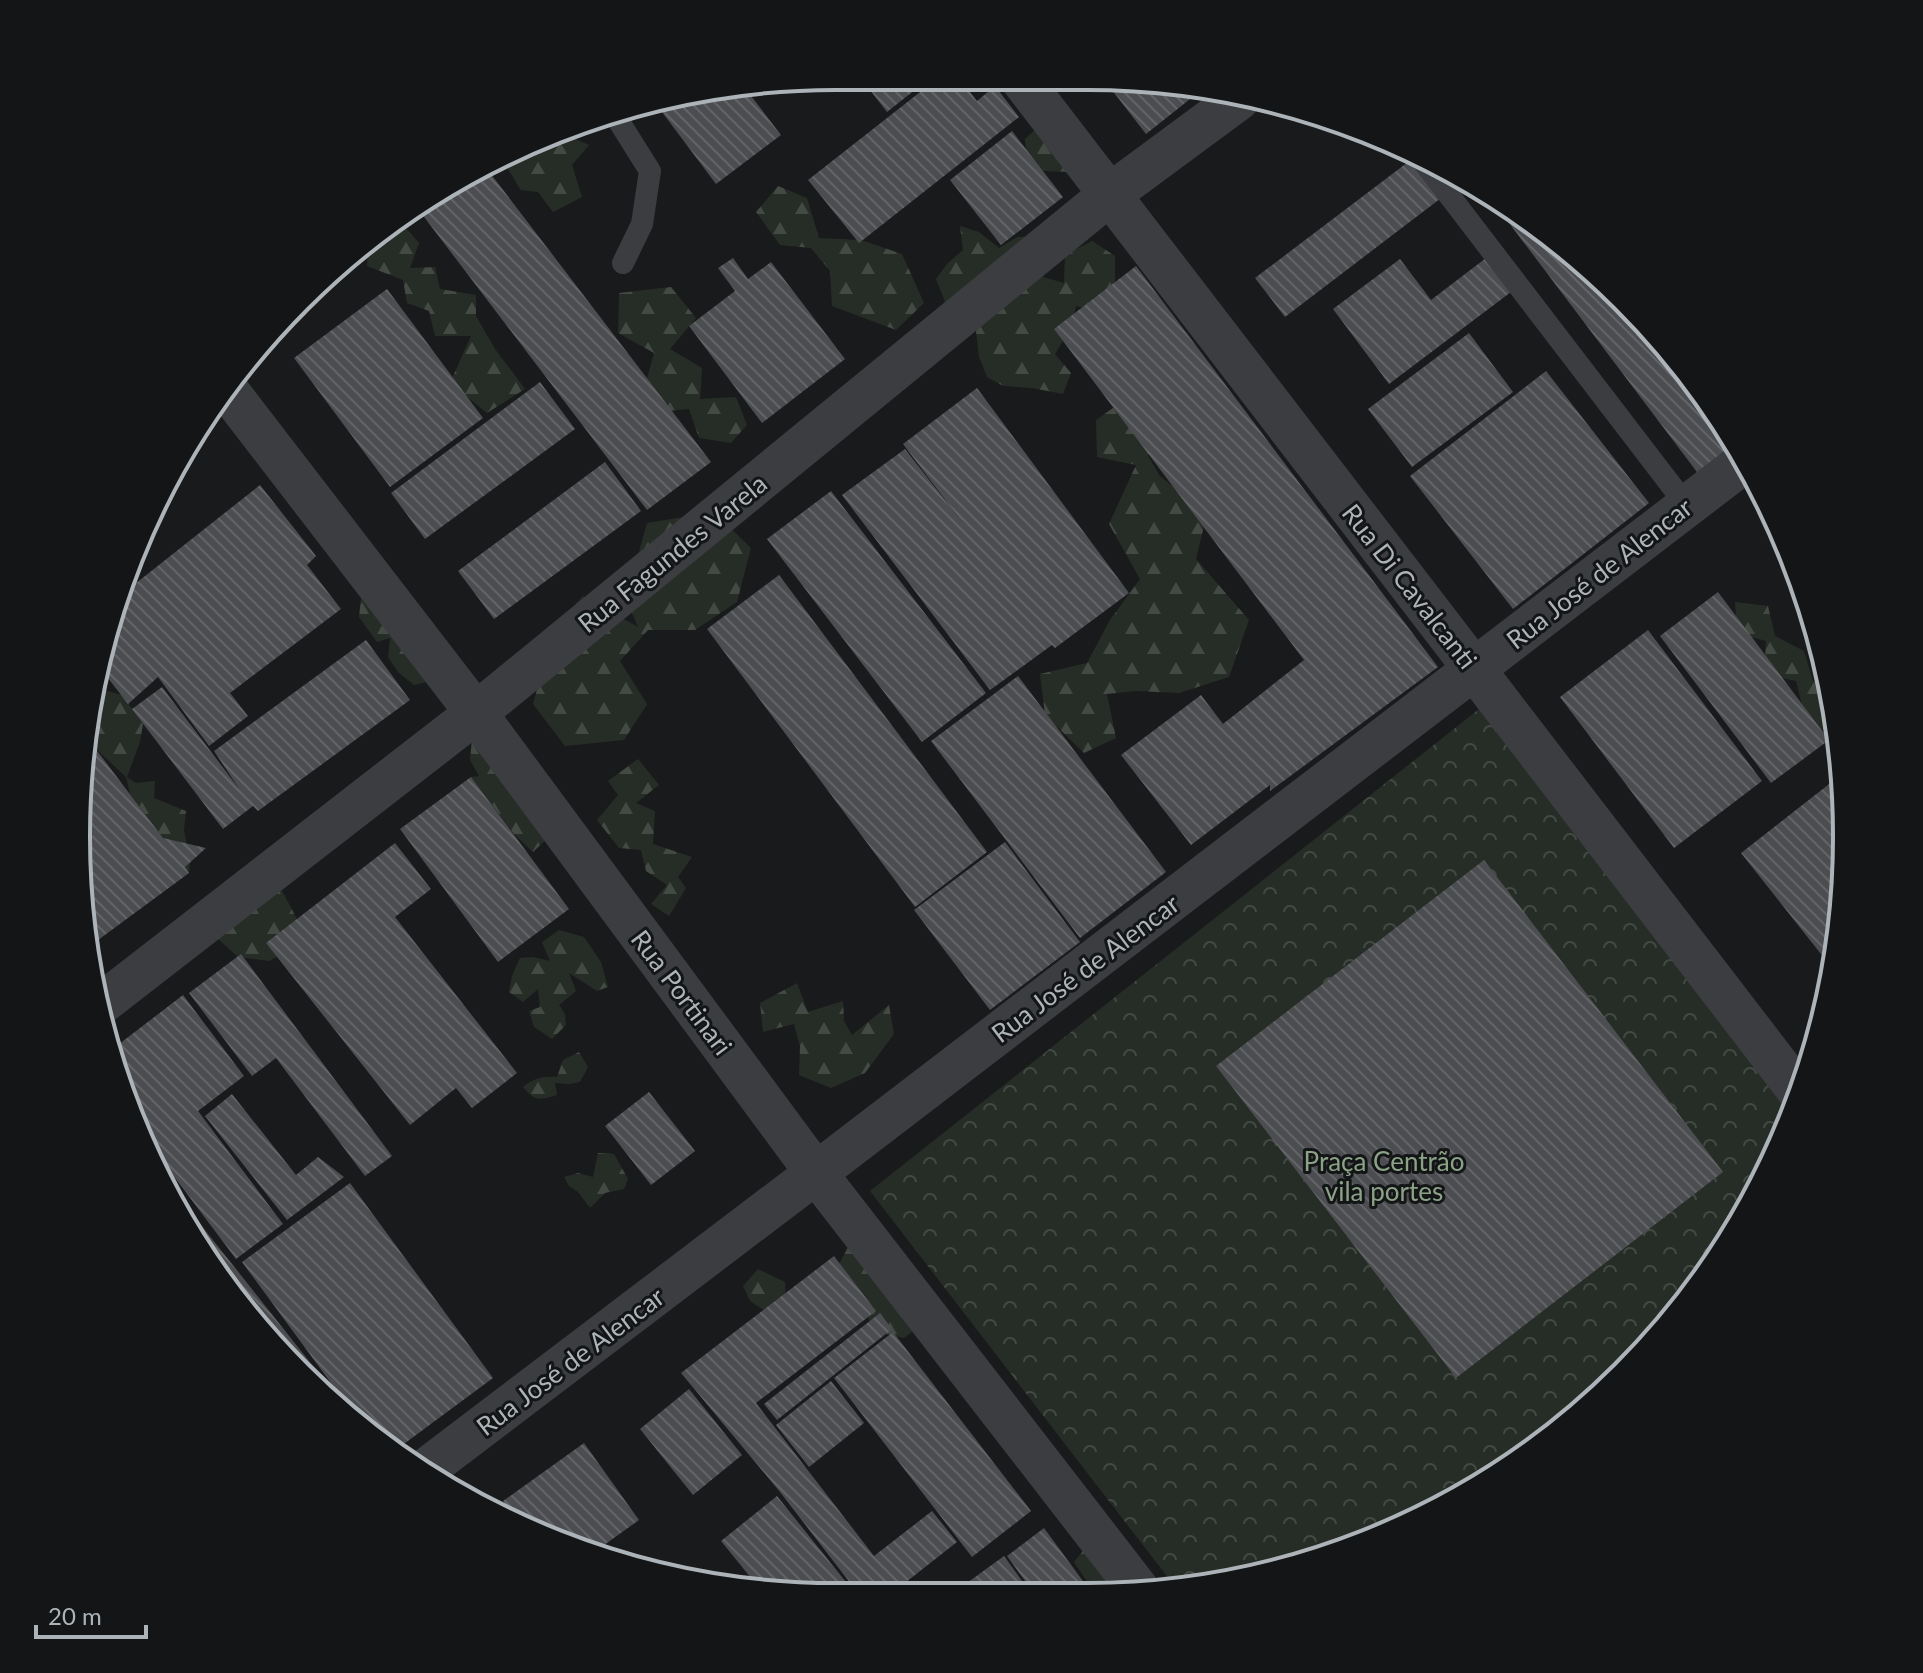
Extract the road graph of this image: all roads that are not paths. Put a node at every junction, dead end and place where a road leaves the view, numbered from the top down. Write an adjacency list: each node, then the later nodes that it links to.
1 (1029, 90): 5 (street, Rua Di Cavalcanti)
2 (1232, 104): 5 (street, Rua Fagundes Varela)
3 (620, 123): 6 (lane)
4 (1435, 176): 9 (lane)
5 (1109, 195): 10 (street, Rua Di Cavalcanti); 11 (street, Rua Fagundes Varela)
6 (623, 263)
7 (233, 398): 11 (street, Rua Portinari)
8 (1736, 468): 9 (street, Rua José de Alencar)
9 (1687, 506): 10 (street, Rua José de Alencar)
10 (1474, 670): 13 (street, Rua Di Cavalcanti); 14 (street, Rua José de Alencar)
11 (476, 713): 12 (street, Rua Fagundes Varela); 14 (street, Rua Portinari)
12 (108, 999)
13 (1791, 1082)
14 (816, 1173): 15 (street, Rua José de Alencar); 16 (street, Rua Portinari)
15 (433, 1464)
16 (1132, 1581)

